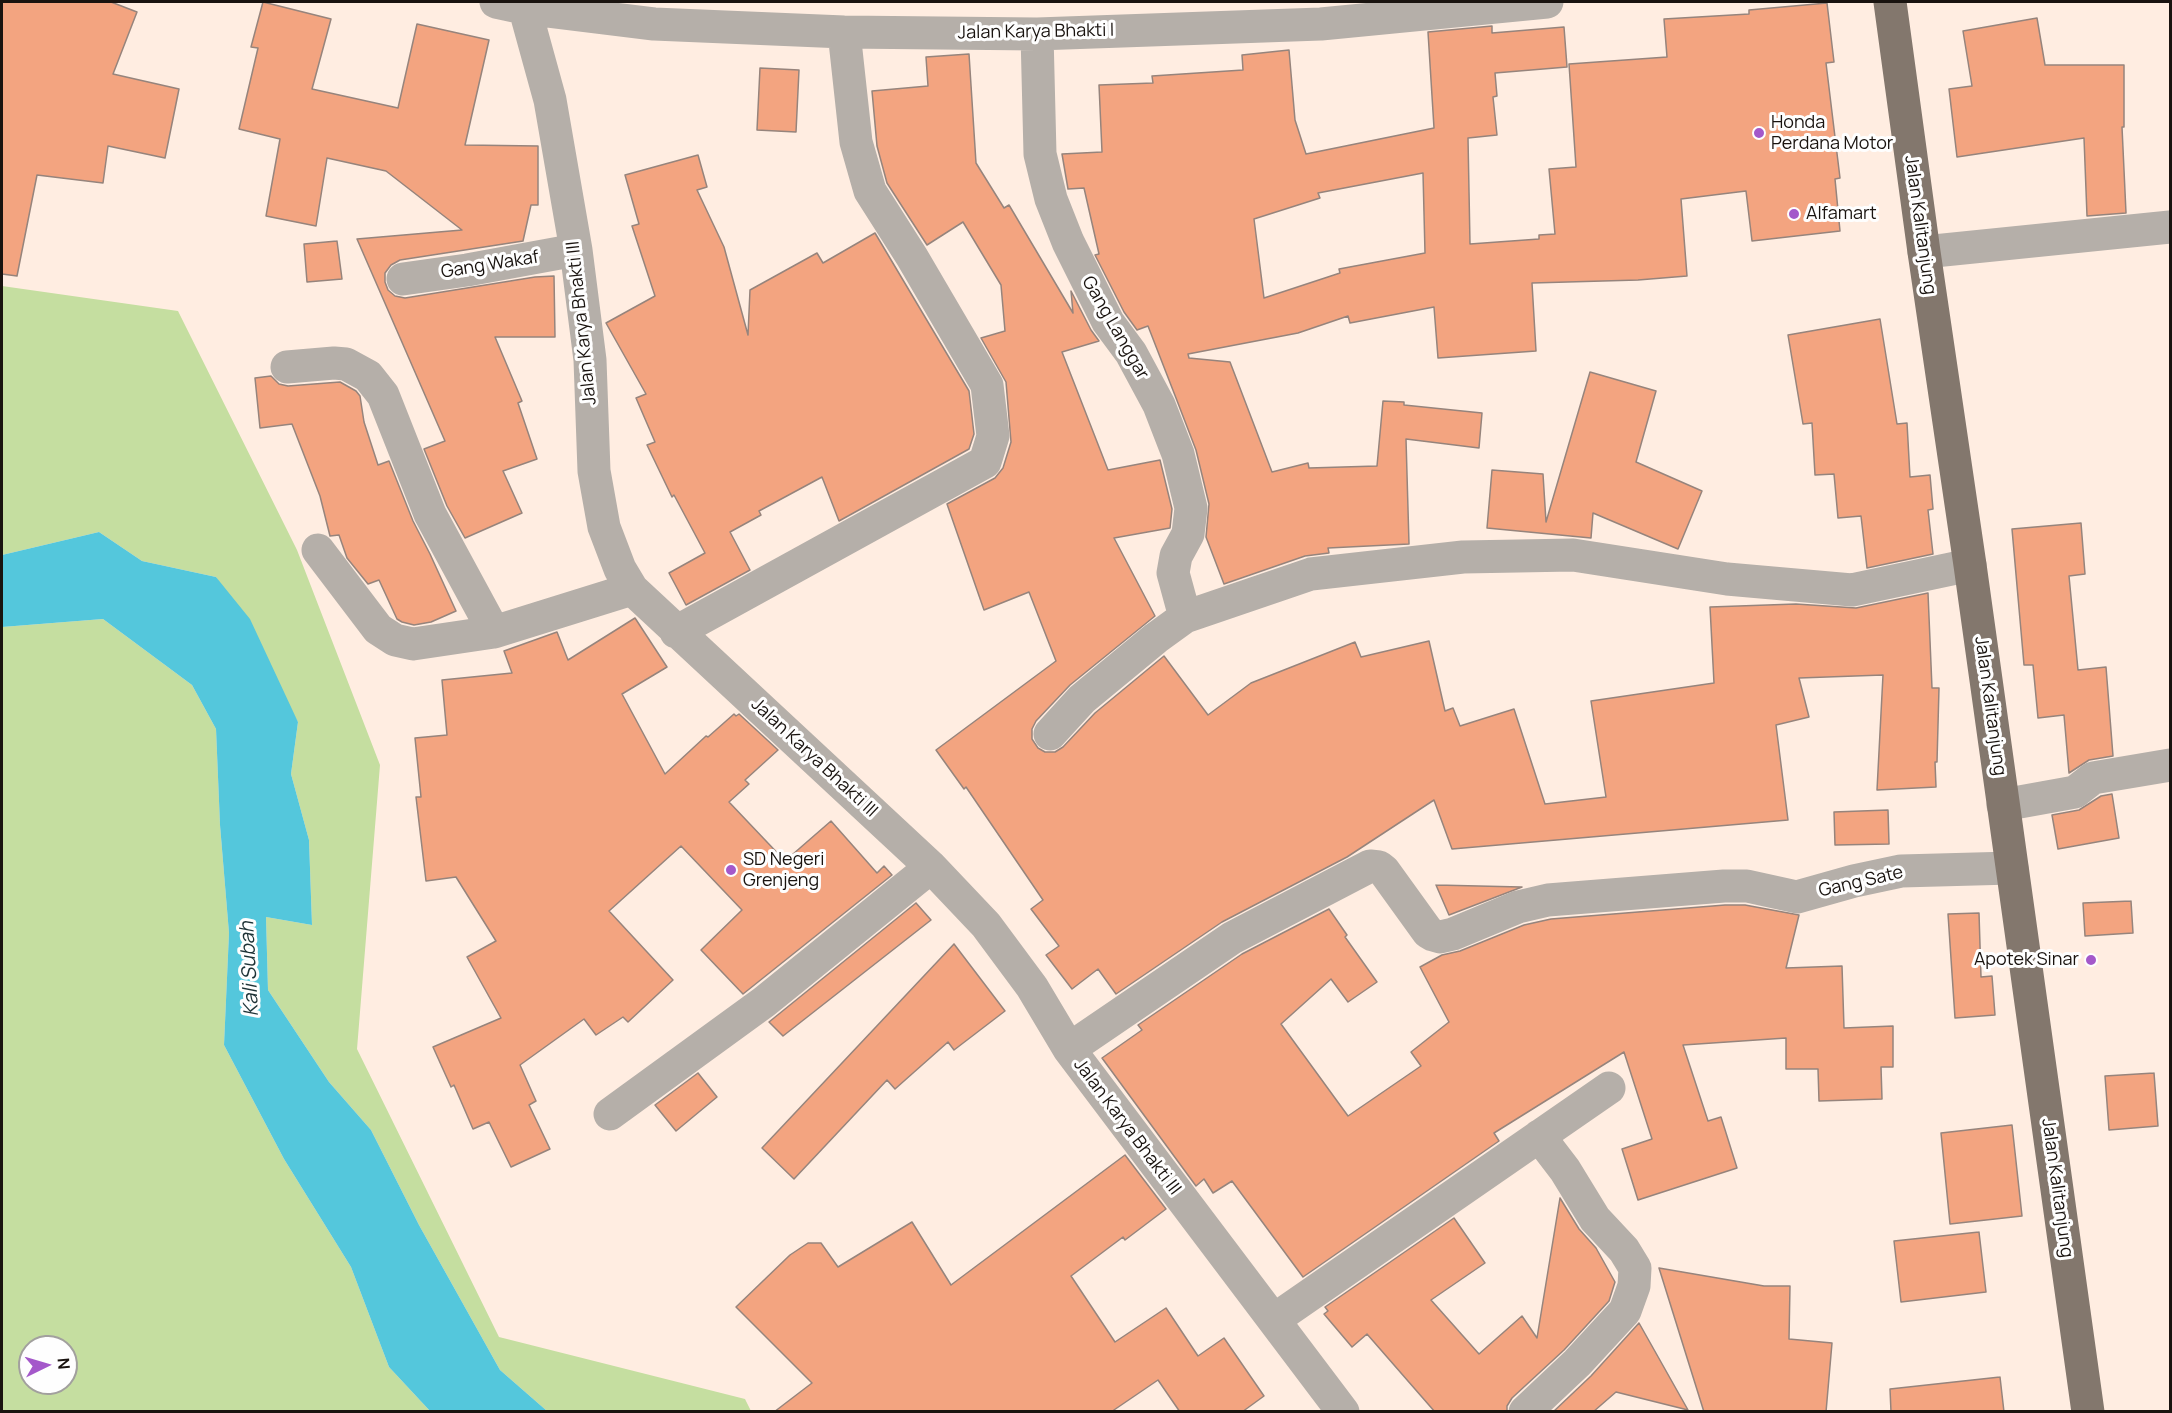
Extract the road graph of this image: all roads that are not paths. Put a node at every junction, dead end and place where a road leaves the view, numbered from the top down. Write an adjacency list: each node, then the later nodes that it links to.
1 (1547, 2): 5 (street, Jalan Karya Bhakti I)
2 (1890, 2): 8 (main road, Jalan Kalitanjung)
3 (515, 4): 4 (street, Jalan Karya Bhakti I); 7 (street, Jalan Karya Bhakti III)
4 (844, 32): 5 (street, Jalan Karya Bhakti I); 16 (street)
5 (1037, 34): 14 (street, Gang Langgar)
6 (2170, 228): 8 (street)
7 (576, 250): 9 (street, Gang Wakaf); 13 (street, Jalan Karya Bhakti III)
8 (1924, 252): 12 (main road, Jalan Kalitanjung)
9 (403, 279)
10 (287, 367): 15 (street)
11 (318, 550): 15 (street)
12 (1970, 565): 14 (street); 19 (main road, Jalan Kalitanjung)
13 (632, 589): 15 (street); 16 (street, Jalan Karya Bhakti III)
14 (1185, 617): 17 (street)
15 (494, 632)
16 (676, 632): 20 (street, Jalan Karya Bhakti III)
17 (1050, 734)
18 (2170, 765): 19 (street)
19 (2003, 805): 21 (main road, Jalan Kalitanjung)
20 (931, 867): 22 (street, Jalan Karya Bhakti III); 24 (street)
21 (2012, 868): 22 (street, Gang Sate); 29 (main road, Jalan Kalitanjung)
22 (1069, 1049): 26 (street, Jalan Karya Bhakti III)
23 (1610, 1088): 25 (street)
24 (610, 1114)
25 (1539, 1136): 26 (street); 28 (street)
26 (1275, 1319): 27 (street, Jalan Karya Bhakti III)
27 (1343, 1412)
28 (1525, 1412)
29 (2088, 1412)

